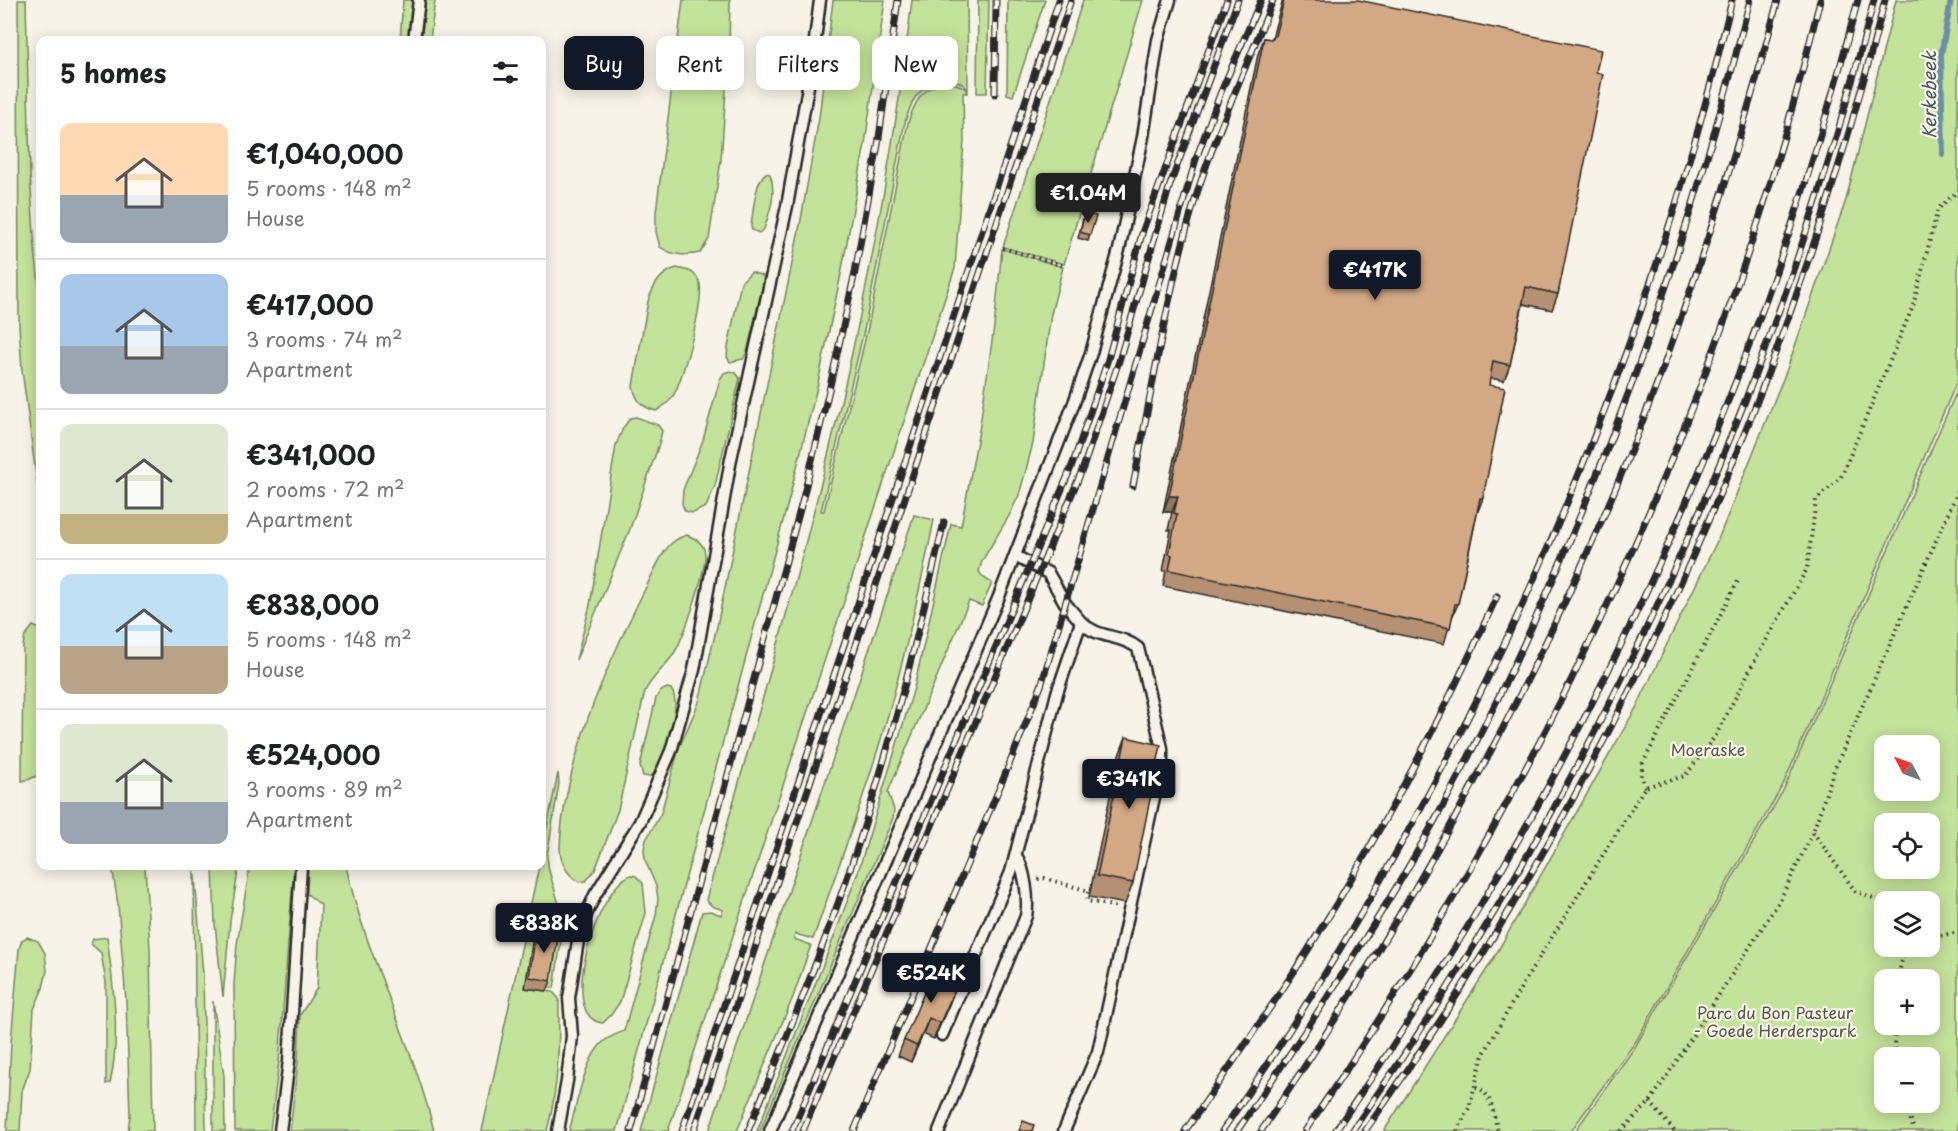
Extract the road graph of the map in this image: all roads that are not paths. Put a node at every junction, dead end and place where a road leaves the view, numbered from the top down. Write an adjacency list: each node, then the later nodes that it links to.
1 (419, 0): 4 (lane)
2 (820, 0): 11 (lane)
3 (1170, 0): 5 (lane)
4 (414, 36)
5 (1015, 556): 6 (lane); 12 (lane)
6 (1081, 622): 7 (lane); 14 (lane)
7 (1016, 856): 9 (lane); 13 (lane)
8 (301, 870): 10 (lane)
9 (942, 1035)
10 (280, 1131)
11 (558, 1131)
12 (770, 1131)
13 (939, 1131)
14 (1064, 1131)

